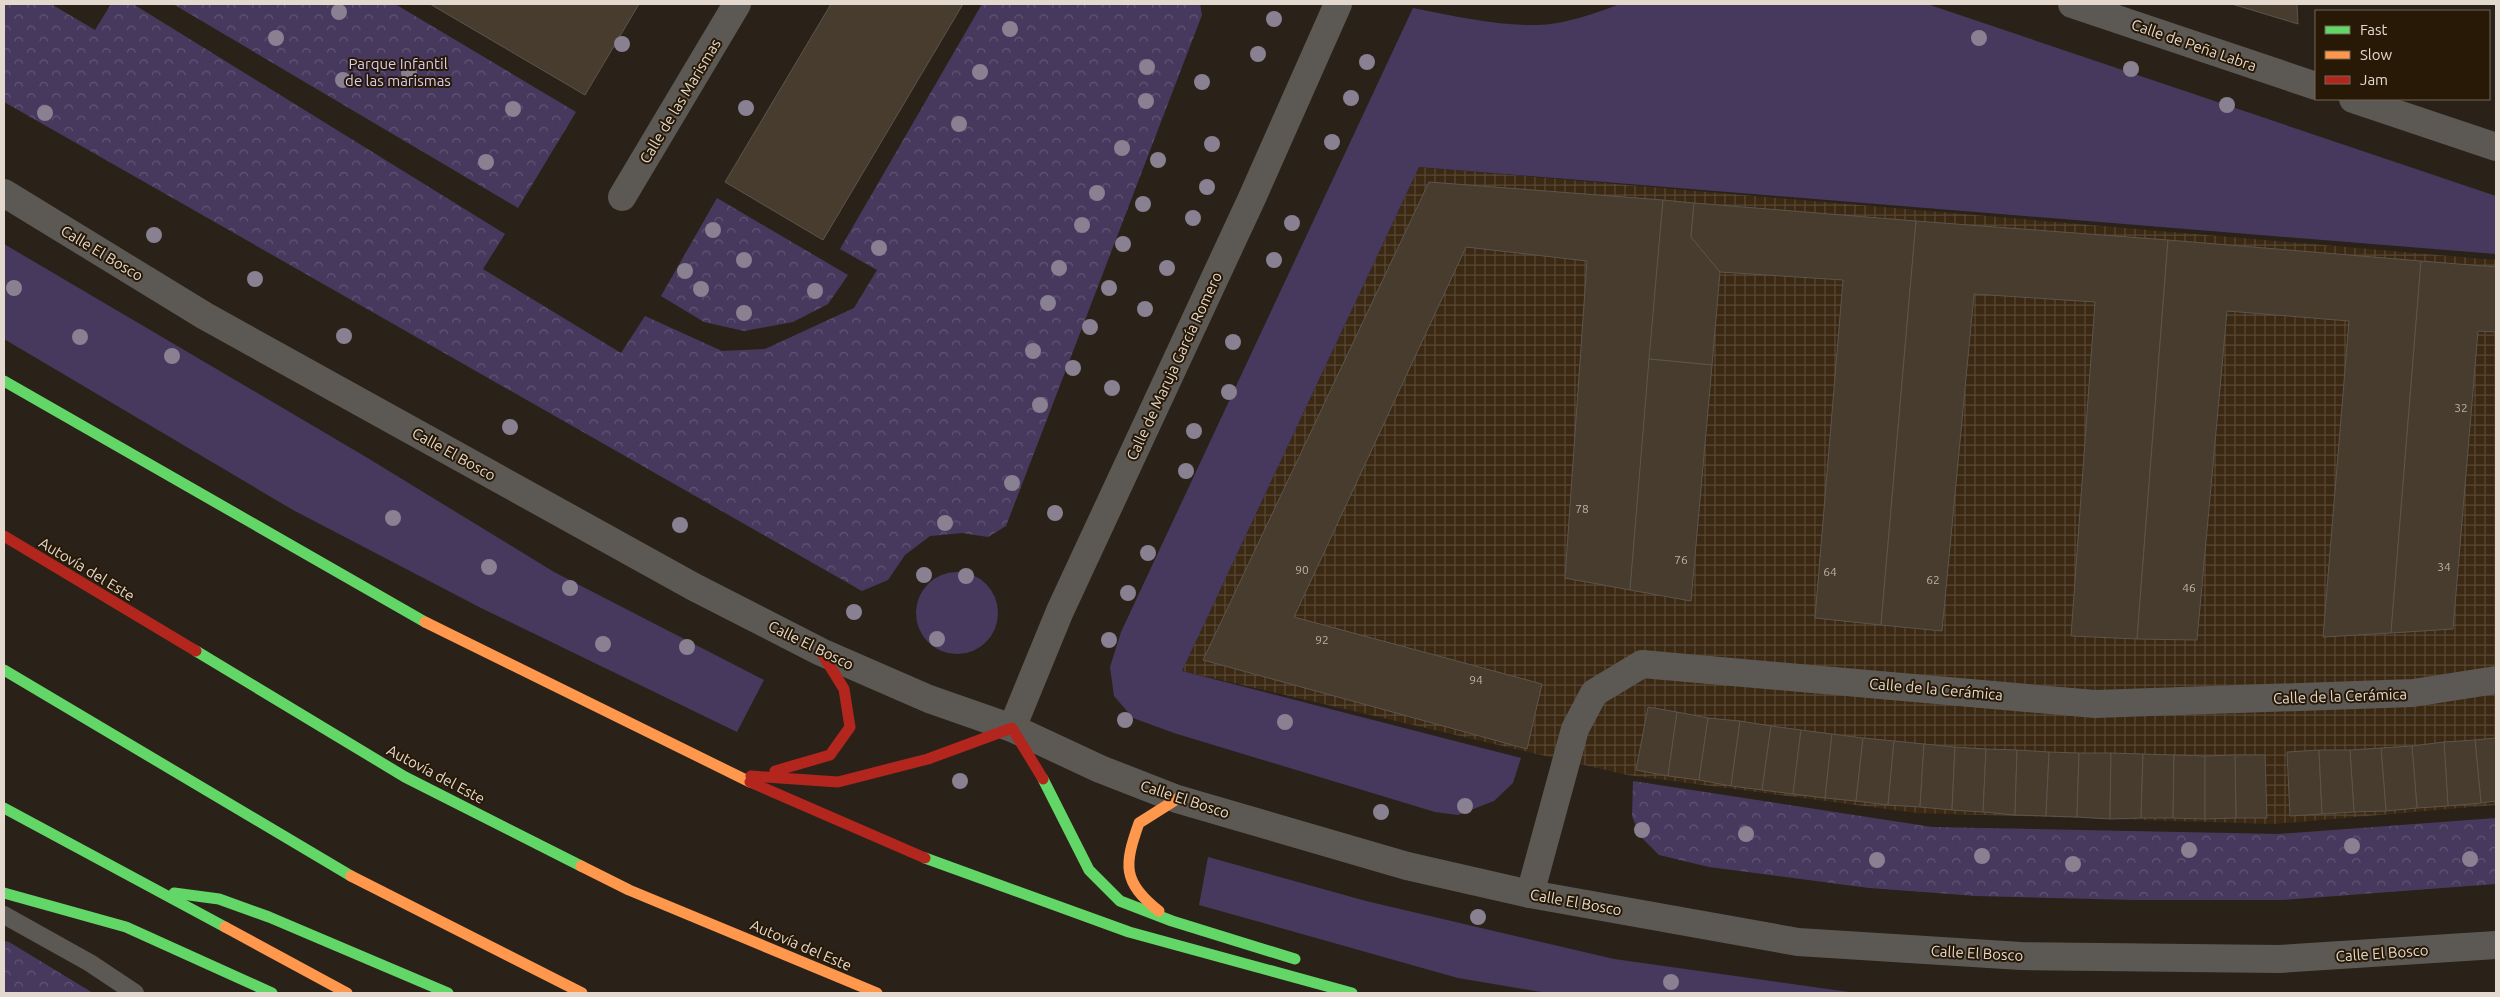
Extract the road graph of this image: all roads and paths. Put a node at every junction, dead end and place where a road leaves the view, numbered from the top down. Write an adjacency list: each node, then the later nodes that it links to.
1 (737, 4): 8 (street, Calle de las Marismas)
2 (1338, 4): 14 (street, Calle de Maruja García Romero)
3 (2072, 4): 4 (street, Calle de Peña Labra)
4 (2315, 86)
5 (2355, 100): 6 (street)
6 (2496, 147)
7 (4, 193): 11 (street, Calle El Bosco)
8 (622, 197)
9 (4, 381): 15 (highway)
10 (4, 536): 33 (highway, Autovía del Este)
11 (821, 652): 14 (street, Calle El Bosco); 16 (highway)
12 (4, 670): 32 (highway)
13 (2496, 680): 21 (street, Calle de la Cerámica)
14 (1012, 728): 16 (highway); 17 (street, Calle El Bosco); 23 (highway)
15 (735, 775): 16 (highway); 34 (highway)
16 (750, 776)
17 (1177, 799): 21 (street, Calle El Bosco); 23 (highway)
18 (4, 808): 19 (highway)
19 (157, 891): 30 (highway); 31 (highway)
20 (4, 893): 27 (highway)
21 (1530, 894): 24 (street, Calle El Bosco)
22 (4, 915): 28 (lane)
23 (1172, 921): 25 (highway)
24 (2496, 945)
25 (1303, 962)
26 (1328, 975): 35 (highway)
27 (254, 989): 29 (highway)
28 (135, 993)
29 (272, 993)
30 (347, 993)
31 (448, 993)
32 (582, 993)
33 (877, 993)
34 (1352, 993)
35 (1362, 993)

